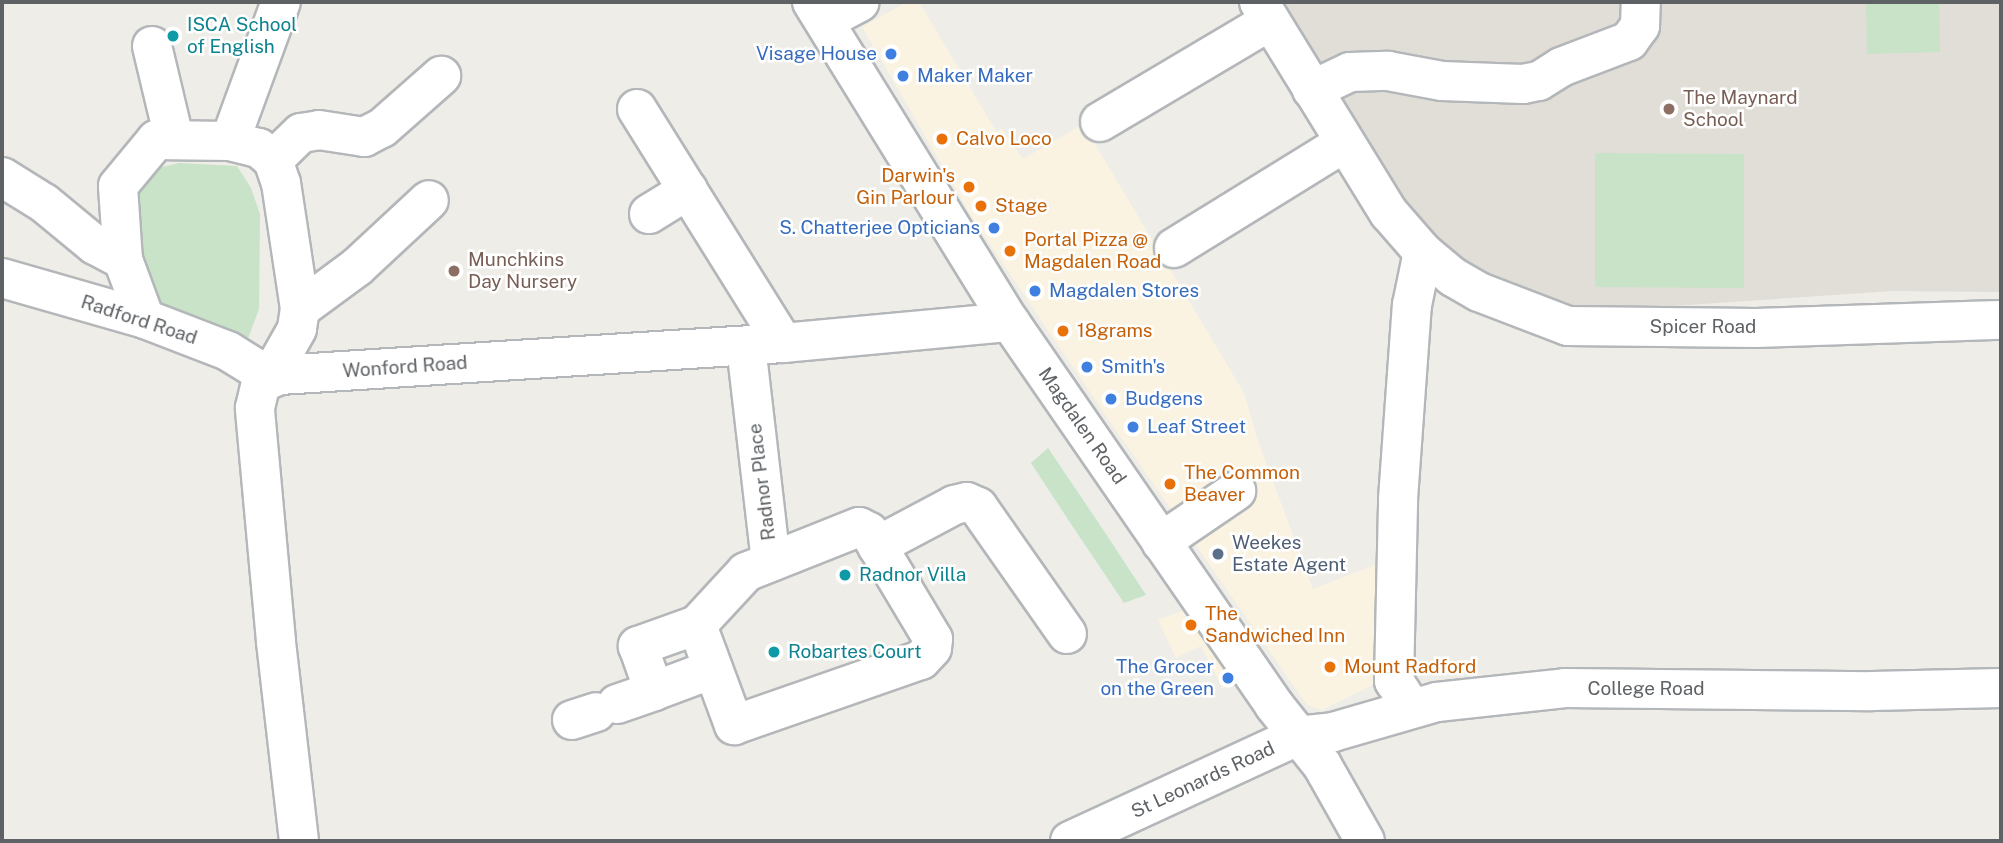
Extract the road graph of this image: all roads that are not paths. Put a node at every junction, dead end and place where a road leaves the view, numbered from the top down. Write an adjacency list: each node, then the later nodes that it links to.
1 (281, 2): 12 (street)
2 (860, 2): 4 (street)
3 (1641, 2): 8 (street)
4 (819, 11): 26 (street, Magdalen Road)
5 (1265, 11): 8 (street, Spicer Road); 10 (street)
6 (152, 46): 11 (street)
7 (441, 76): 14 (street)
8 (1312, 90): 13 (street, Spicer Road)
9 (637, 109): 16 (street)
10 (1100, 122)
11 (174, 138): 12 (street); 21 (street)
12 (230, 141): 14 (street)
13 (1344, 143): 19 (street); 20 (street, Spicer Road)
14 (272, 160): 23 (street)
15 (2, 177): 21 (street)
16 (688, 190): 18 (street); 27 (street)
17 (429, 200): 23 (street)
18 (649, 214)
19 (1174, 248)
20 (1423, 252): 25 (street, Spicer Road); 38 (street)
21 (123, 260): 24 (street)
22 (5, 285): 24 (street, Radford Road)
23 (300, 310): 28 (street)
24 (145, 319): 28 (street, Radford Road)
25 (2001, 320)
26 (1010, 322): 27 (street, Wonford Road); 30 (street, Magdalen Road)
27 (765, 344): 28 (street, Wonford Road); 32 (street, Radnor Place)
28 (270, 377): 41 (street)
29 (1236, 491): 30 (street)
30 (1161, 542): 40 (street, Magdalen Road)
31 (883, 555): 32 (street); 34 (street); 35 (street)
32 (771, 562): 33 (street, Radnor Place)
33 (697, 625): 35 (street); 37 (street, Radnor Place)
34 (1067, 634)
35 (712, 669): 37 (street)
36 (2001, 688): 38 (street, College Road)
37 (654, 691): 39 (street)
38 (1411, 707): 40 (street, College Road)
39 (595, 712)
40 (1297, 737): 42 (street, St Leonards Road); 43 (street, Magdalen Road)
41 (299, 841)
42 (1070, 841)
43 (1365, 841)

